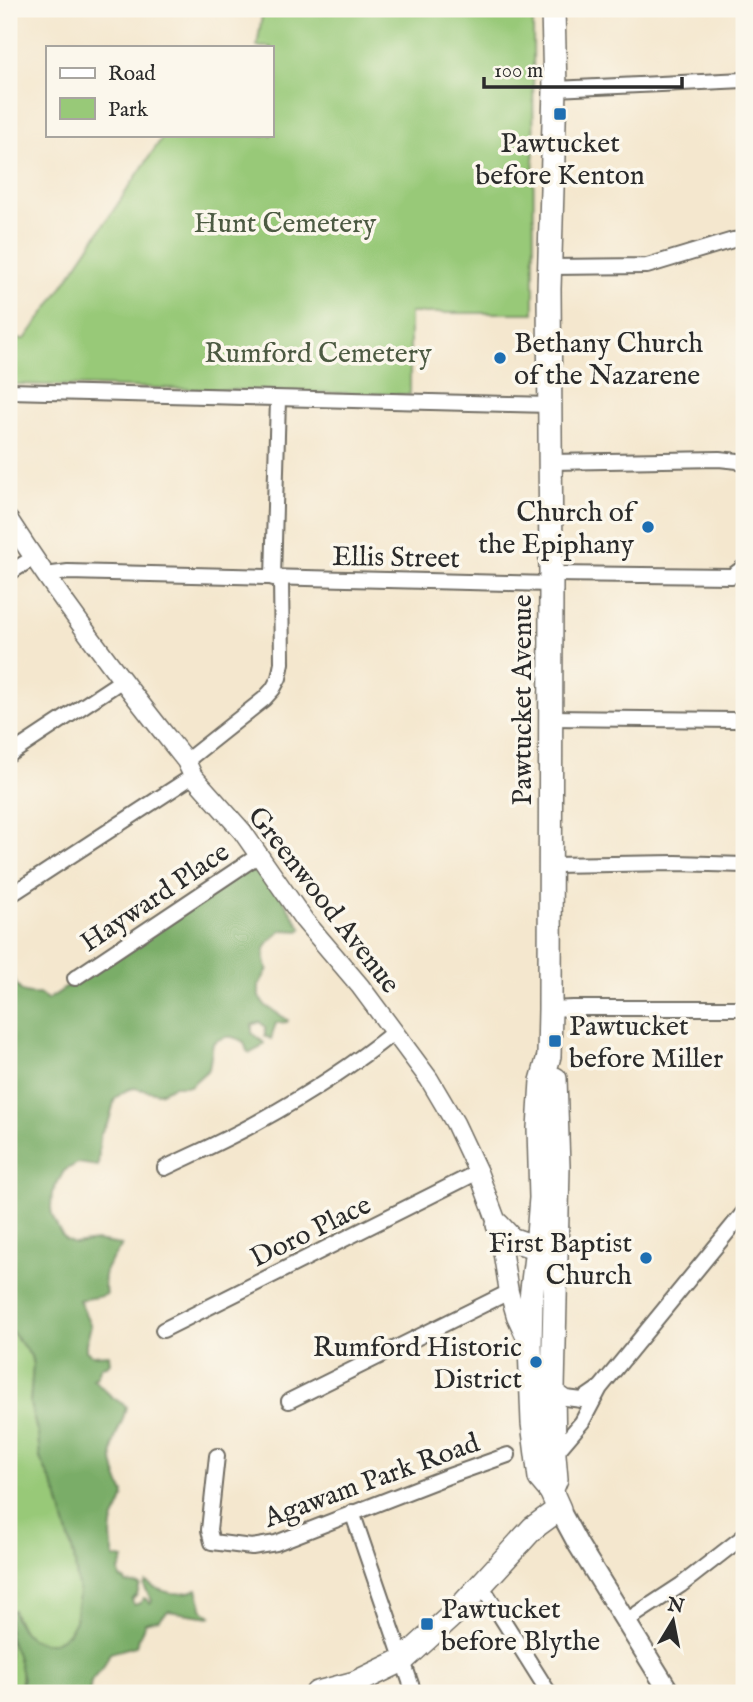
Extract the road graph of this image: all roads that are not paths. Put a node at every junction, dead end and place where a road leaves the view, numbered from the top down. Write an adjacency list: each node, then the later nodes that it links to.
1 (553, 9): 3 (main road, Pawtucket Avenue)
2 (744, 80): 3 (street)
3 (555, 89): 5 (main road, Pawtucket Avenue)
4 (744, 239): 5 (street)
5 (550, 267): 8 (main road, Pawtucket Avenue)
6 (9, 391): 7 (street)
7 (278, 399): 8 (street); 16 (street)
8 (550, 405): 9 (main road, Pawtucket Avenue)
9 (551, 462): 10 (street); 17 (main road, Pawtucket Avenue)
10 (744, 465)
11 (9, 520): 12 (street, Greenwood Avenue)
12 (33, 558): 14 (street); 15 (street, Greenwood Avenue)
13 (744, 567): 17 (street, Ellis Street)
14 (9, 573)
15 (45, 575): 16 (street, Ellis Street); 18 (street, Greenwood Avenue)
16 (277, 578): 17 (street, Ellis Street); 22 (street)
17 (551, 579): 19 (main road, Pawtucket Avenue)
18 (121, 681): 21 (street); 22 (street, Greenwood Avenue)
19 (550, 718): 20 (street); 24 (main road, Pawtucket Avenue)
20 (734, 720)
21 (9, 755)
22 (189, 769): 23 (street, Greenwood Avenue); 26 (street)
23 (259, 855): 27 (street, Hayward Place); 30 (street, Greenwood Avenue)
24 (551, 865): 25 (street); 29 (main road, Pawtucket Avenue)
25 (744, 865)
26 (9, 895)
27 (75, 978)
28 (744, 1008): 29 (street)
29 (550, 1009): 35 (main road, Pawtucket Avenue)
30 (394, 1032): 31 (street); 32 (street, Greenwood Avenue)
31 (165, 1168)
32 (478, 1172): 34 (street, Greenwood Avenue); 37 (street, Doro Place)
33 (744, 1212): 39 (street)
34 (498, 1225): 35 (main road); 36 (street, Greenwood Avenue)
35 (546, 1249): 38 (main road, Pawtucket Avenue); 40 (main road, Pawtucket Avenue)
36 (509, 1292): 38 (street, Greenwood Avenue); 41 (street)
37 (163, 1329)
38 (530, 1346): 45 (main road, Pawtucket Avenue)
39 (600, 1388): 40 (street); 43 (street)
40 (553, 1389): 43 (main road, Pawtucket Avenue)
41 (289, 1401)
42 (508, 1455): 46 (street, Agawam Park Road)
43 (554, 1455): 45 (main road, Pawtucket Avenue)
44 (217, 1456): 46 (street, Agawam Park Road)
45 (555, 1500): 48 (main road); 49 (main road)
46 (352, 1512): 50 (street)
47 (744, 1536): 49 (street)
48 (481, 1585): 50 (main road); 53 (street)
49 (626, 1621): 54 (main road)
50 (403, 1660): 51 (main road); 52 (street)
51 (317, 1693)
52 (414, 1693)
53 (549, 1693)
54 (670, 1693)

